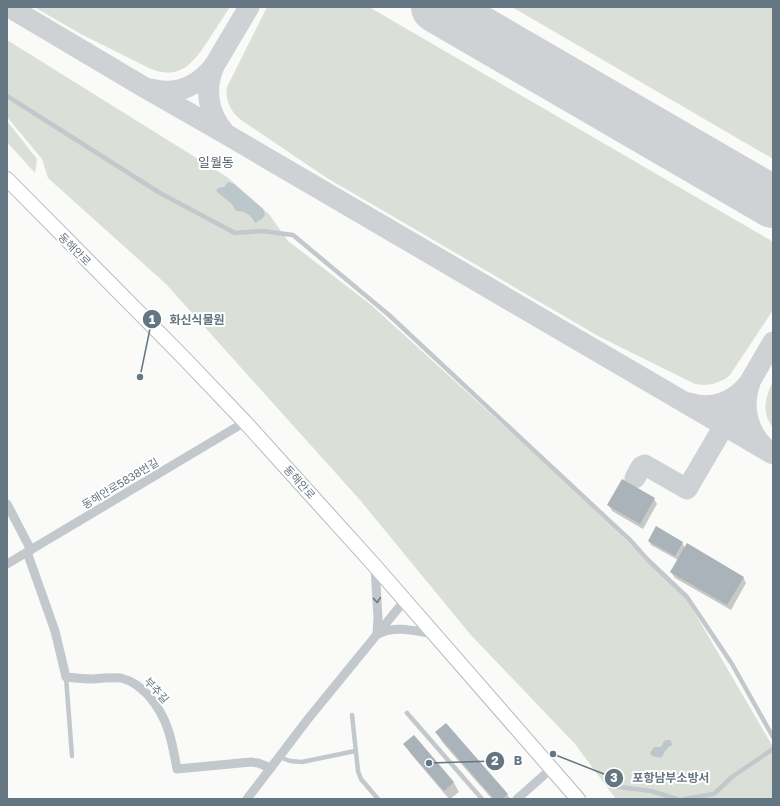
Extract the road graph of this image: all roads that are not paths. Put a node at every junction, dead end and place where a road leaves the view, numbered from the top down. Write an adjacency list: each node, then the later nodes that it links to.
1 (7, 96): 14 (lane)
2 (7, 179): 3 (main road, 동해안로)
3 (245, 422): 5 (street, 동해안로5838번길); 7 (main road, 동해안로)
4 (7, 504): 5 (street)
5 (29, 551): 6 (street, 동해안로5838번길); 11 (street)
6 (7, 564)
7 (375, 566): 8 (main road, 동해안로); 10 (street, one-way to 10)
8 (405, 600): 9 (main road, 동해안로); 10 (street)
9 (434, 634): 10 (street); 20 (main road, 동해안로)
10 (376, 635): 18 (street)
11 (66, 677): 17 (lane); 19 (street, 부추길)
12 (407, 713): 24 (lane)
13 (352, 715): 16 (lane)
14 (773, 737)
15 (773, 749): 28 (lane)
16 (355, 752): 18 (lane); 23 (lane)
17 (72, 756)
18 (279, 757): 19 (street)
19 (271, 768): 22 (street)
20 (552, 768): 25 (street); 26 (main road, 동해안로)
21 (611, 786): 27 (lane)
22 (247, 799)
23 (378, 799)
24 (482, 799)
25 (517, 799)
26 (578, 799)
27 (676, 799)
28 (684, 799)

